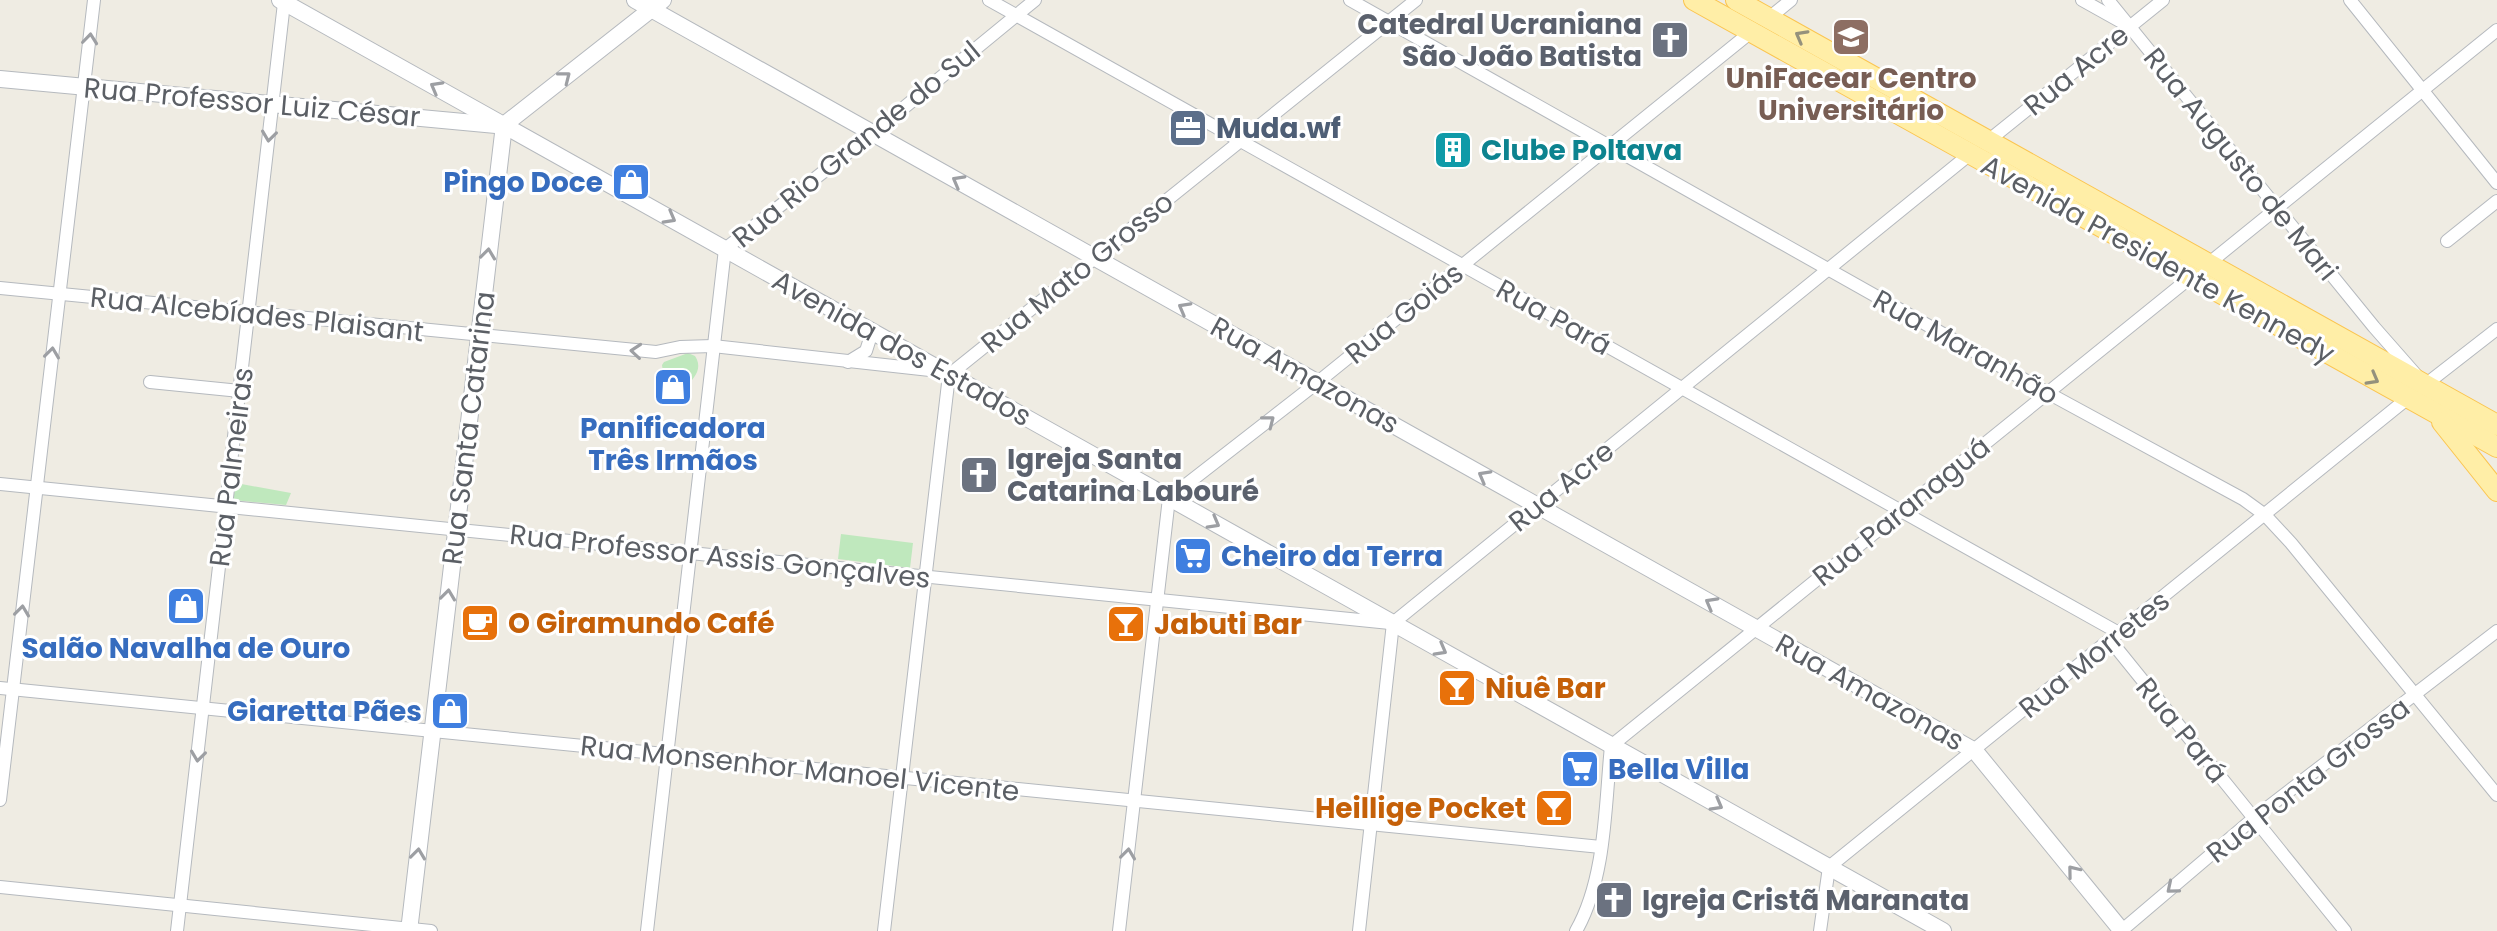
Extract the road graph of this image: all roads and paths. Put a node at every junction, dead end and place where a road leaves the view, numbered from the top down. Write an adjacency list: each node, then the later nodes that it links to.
1 (94, 0): 23 (street, one-way to 1)
2 (635, 0): 15 (street, Rua Amazonas)
3 (989, 0): 16 (street, Rua Pará)
4 (1035, 0): 16 (street, Rua Rio Grande do Sul)
5 (1350, 0): 18 (street, Rua Maranhão)
6 (1416, 0): 18 (street, Rua Mato Grosso)
7 (1694, 0): 21 (main road, Avenida Presidente Kennedy)
8 (1736, 0): 17 (main road, Avenida Presidente Kennedy)
9 (1791, 0): 17 (street)
10 (2082, 0): 19 (street)
11 (2108, 0): 19 (street, Rua Augusto de Mari)
12 (2163, 0): 19 (street, Rua Acre)
13 (2350, 0): 24 (street)
14 (284, 1): 25 (street, Rua Palmeiras); 26 (street, Avenida dos Estados, one-way to 14)
15 (657, 5): 26 (street, one-way to 15); 27 (street, Rua Amazonas)
16 (1016, 15): 27 (street, Rua Rio Grande do Sul); 28 (street, Rua Pará)
17 (1769, 18): 29 (main road, Avenida Presidente Kennedy, one-way to 17)
18 (1389, 22): 28 (street, Rua Mato Grosso); 30 (street, Rua Maranhão)
19 (2130, 27): 29 (street, Rua Acre); 35 (street, Rua Augusto de Mari)
20 (2497, 30): 24 (street)
21 (1751, 32): 30 (street, Rua Goiás); 31 (main road, Avenida Presidente Kennedy)
22 (0, 79): 23 (street, Rua Professor Luiz César)
23 (85, 87): 25 (street, Rua Professor Luiz César); 44 (street)
24 (2422, 90): 33 (street); 35 (street)
25 (273, 105): 26 (street, Rua Professor Luiz César); 45 (street, Rua Palmeiras, one-way to 45)
26 (504, 125): 37 (street, Avenida dos Estados, one-way to 37); 49 (street, Rua Santa Catarina, one-way to 26)
27 (873, 133): 37 (street, Rua Rio Grande do Sul); 38 (street, Rua Amazonas, one-way to 27)
28 (1241, 141): 38 (street, Rua Mato Grosso); 40 (street, Rua Pará)
29 (1988, 141): 32 (main road, Avenida Presidente Kennedy)
30 (1611, 147): 40 (street, Rua Goiás); 41 (street, Rua Maranhão)
31 (1970, 154): 32 (main road, Avenida Presidente Kennedy); 41 (street, Rua Acre)
32 (2037, 180): 39 (main road, Avenida Presidente Kennedy); 42 (main road, Avenida Presidente Kennedy)
33 (2497, 183)
34 (2497, 201): 36 (street)
35 (2277, 208): 39 (street); 46 (street, Rua Augusto de Mari)
36 (2447, 241)
37 (725, 249): 48 (street, Avenida dos Estados); 50 (street, Rua Rio Grande do Sul)
38 (1095, 258): 53 (street, Rua Mato Grosso); 55 (street, Rua Amazonas, one-way to 38)
39 (2208, 264): 51 (main road, Avenida Presidente Kennedy)
40 (1463, 265): 55 (street, Rua Goiás); 57 (street, Rua Pará)
41 (1828, 270): 57 (street, Rua Acre); 59 (street, Rua Maranhão)
42 (2191, 277): 59 (street, Rua Paranaguá); 60 (main road, Avenida Presidente Kennedy, one-way to 60)
43 (0, 288): 44 (street, Rua Alcebíades Plaisant)
44 (59, 294): 45 (street, Rua Alcebíades Plaisant); 64 (street, one-way to 44)
45 (249, 313): 49 (street, Rua Alcebíades Plaisant); 58 (street, Rua Palmeiras)
46 (2374, 327): 51 (street); 56 (street, Rua Augusto de Mari)
47 (2497, 329): 56 (street)
48 (872, 332): 52 (street); 53 (street, Avenida dos Estados)
49 (478, 335): 50 (street, Rua Alcebíades Plaisant, one-way to 49); 71 (street, Rua Santa Catarina)
50 (713, 346): 52 (street, Rua Alcebíades Plaisant); 72 (street, Rua Rio Grande do Sul)
51 (2364, 351): 56 (main road, Avenida Presidente Kennedy)
52 (848, 362): 53 (street, Rua Alcebíades Plaisant)
53 (946, 373): 66 (street, Avenida dos Estados); 73 (street)
54 (150, 382): 58 (street)
55 (1318, 382): 66 (street, Rua Goiás, one-way to 55); 68 (street, Rua Amazonas, one-way to 55)
56 (2425, 385): 61 (main road, Avenida Presidente Kennedy)
57 (1681, 387): 68 (street, Rua Acre); 69 (street, Rua Pará)
58 (240, 391): 67 (street, Rua Palmeiras)
59 (2048, 393): 69 (street, Rua Paranaguá); 70 (street, Rua Maranhão)
60 (2408, 398): 61 (main road, Avenida Presidente Kennedy); 70 (street, Rua Morretes)
61 (2477, 430): 62 (main road, Avenida Presidente Kennedy); 65 (main road)
62 (2497, 447)
63 (0, 484): 64 (street, Rua Professor Assis Gonçalves)
64 (36, 487): 67 (street, Rua Professor Assis Gonçalves); 79 (street, one-way to 64)
65 (2497, 491)
66 (1169, 498): 74 (street); 75 (street, Avenida dos Estados, one-way to 75)
67 (226, 506): 71 (street, Rua Professor Assis Gonçalves); 81 (street, Rua Palmeiras)
68 (1537, 506): 75 (street, Rua Acre); 76 (street, Rua Amazonas, one-way to 68)
69 (1901, 511): 76 (street, Rua Paranaguá); 78 (street, Rua Pará)
70 (2265, 515): 78 (street, Rua Morretes); 80 (street, Rua Maranhão)
71 (456, 529): 72 (street, Rua Professor Assis Gonçalves); 82 (street, Rua Santa Catarina, one-way to 71)
72 (690, 553): 73 (street, Rua Professor Assis Gonçalves); 85 (street, Rua Rio Grande do Sul)
73 (925, 576): 74 (street, Rua Professor Assis Gonçalves); 86 (street)
74 (1158, 600): 75 (street, Rua Professor Assis Gonçalves); 89 (street)
75 (1393, 623): 83 (street, Avenida dos Estados, one-way to 83); 91 (street)
76 (1757, 628): 83 (street, Rua Paranaguá); 84 (street, Rua Amazonas)
77 (2497, 631): 80 (street, Rua Ponta Grossa)
78 (2115, 637): 84 (street, Rua Morretes); 90 (street, Rua Pará)
79 (6, 689): 81 (street, Rua Monsenhor Manoel Vicente); 88 (street)
80 (2416, 695): 87 (street, Rua Maranhão); 90 (street, Rua Ponta Grossa)
81 (203, 708): 82 (street, Rua Monsenhor Manoel Vicente); 95 (street, Rua Palmeiras, one-way to 95)
82 (433, 731): 85 (street, Rua Monsenhor Manoel Vicente); 96 (street, Rua Santa Catarina, one-way to 82)
83 (1611, 746): 92 (street); 93 (street, Avenida dos Estados, one-way to 93)
84 (1975, 751): 93 (street, Rua Morretes); 106 (street, one-way to 84)
85 (667, 754): 86 (street, Rua Monsenhor Manoel Vicente); 99 (street, Rua Rio Grande do Sul)
86 (902, 778): 89 (street, Rua Monsenhor Manoel Vicente); 100 (street)
87 (2497, 795)
88 (0, 800)
89 (1134, 801): 91 (street, Rua Monsenhor Manoel Vicente); 101 (street, one-way to 89)
90 (2254, 818): 106 (street, Rua Ponta Grossa, one-way to 106); 107 (street, Rua Pará)
91 (1372, 824): 92 (street, Rua Monsenhor Manoel Vicente); 102 (street)
92 (1601, 847): 103 (street)
93 (1829, 867): 104 (street); 105 (street, Avenida dos Estados)
94 (0, 887): 95 (street)
95 (180, 906): 96 (street); 97 (street, Rua Palmeiras)
96 (410, 930): 98 (street)
97 (177, 931)
98 (431, 931)
99 (647, 931)
100 (884, 931)
101 (1119, 931)
102 (1359, 931)
103 (1576, 931)
104 (1820, 931)
105 (1943, 931)
106 (2121, 931)
107 (2345, 931)

